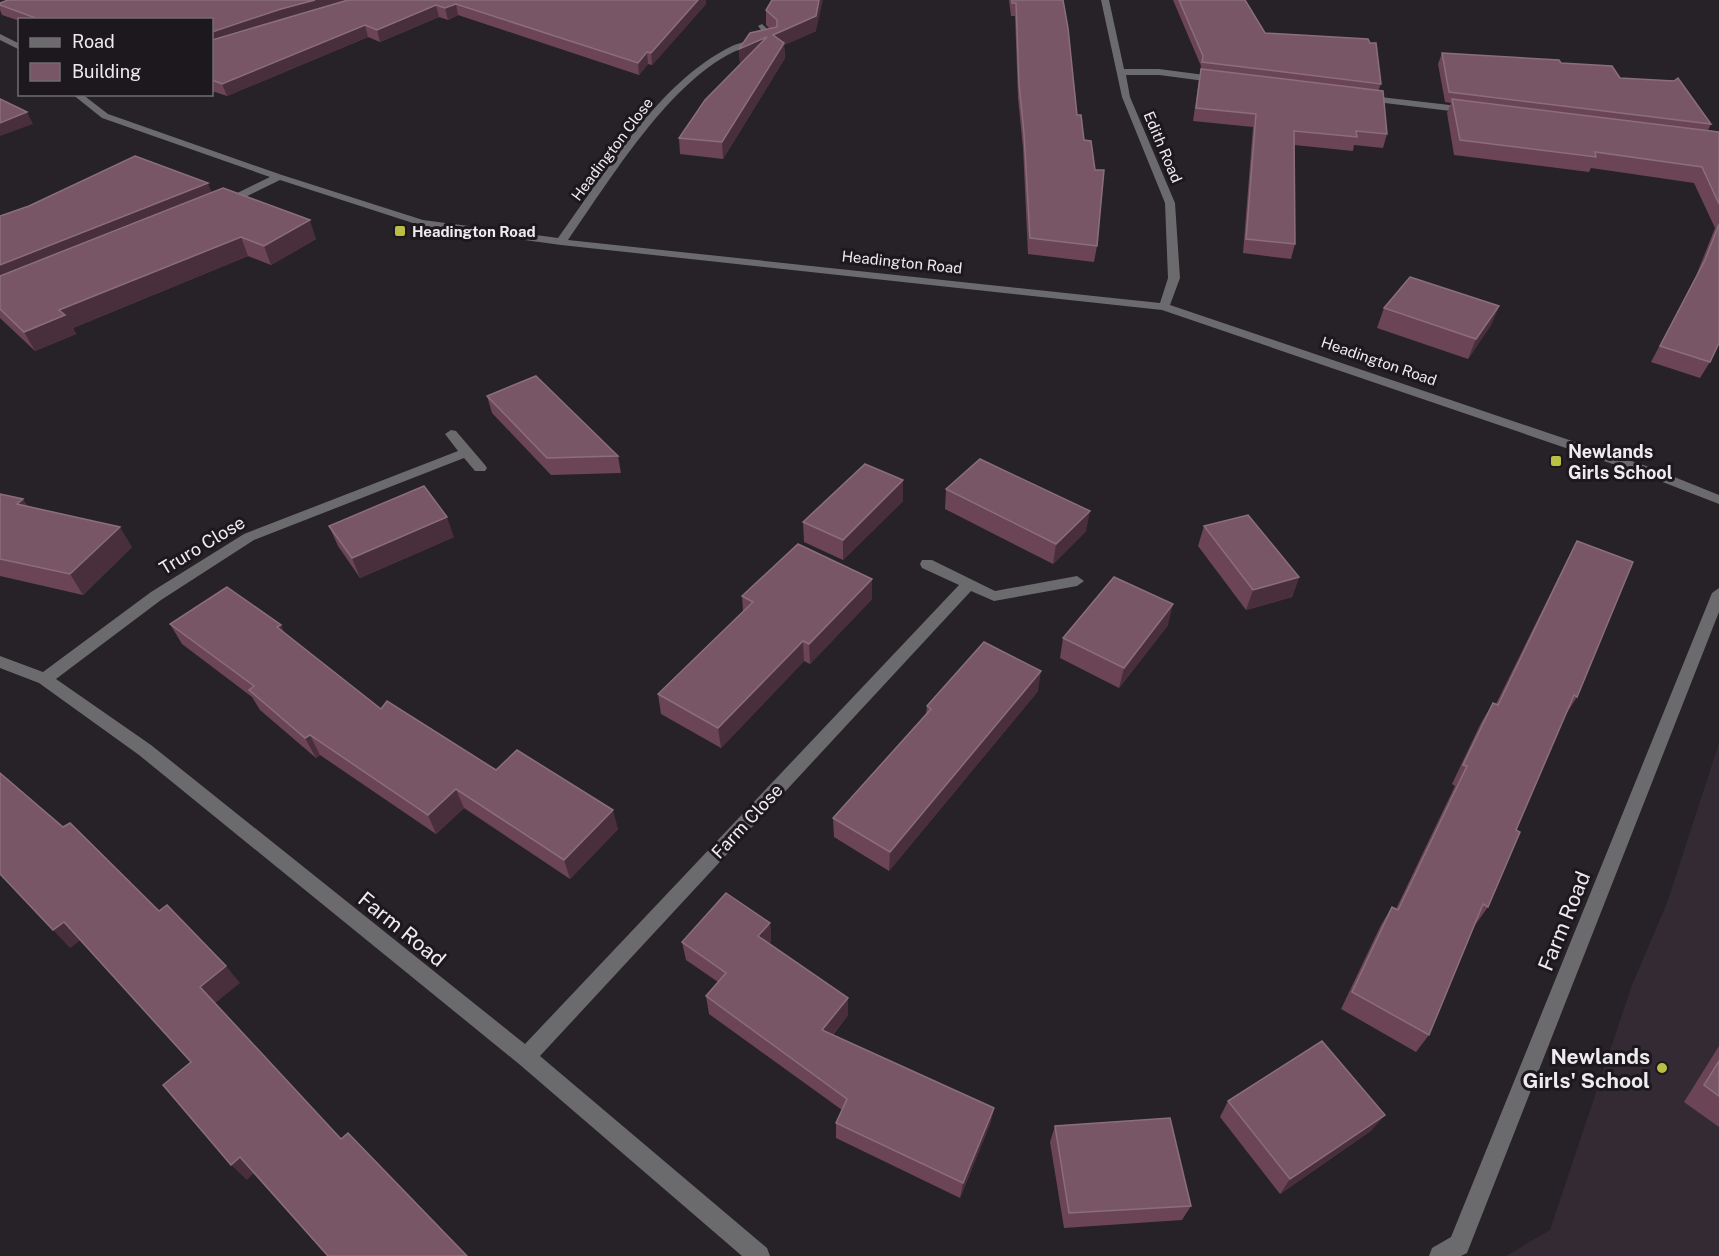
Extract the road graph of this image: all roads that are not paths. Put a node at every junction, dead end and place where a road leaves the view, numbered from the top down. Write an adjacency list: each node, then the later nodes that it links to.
1 (1106, 0): 6 (street, Edith Road)
2 (762, 26): 13 (street, Headington Close)
3 (0, 36): 4 (street)
4 (18, 47): 5 (street)
5 (0, 51)
6 (1121, 72): 7 (street); 14 (street, Edith Road)
7 (1230, 81)
8 (78, 96): 11 (street, Headington Road)
9 (1348, 96): 10 (street)
10 (1476, 112)
11 (279, 177): 12 (street); 13 (street, Headington Road)
12 (215, 207)
13 (561, 242): 14 (street, Headington Road)
14 (1164, 307): 18 (street, Headington Road)
15 (451, 434): 16 (street)
16 (465, 453): 17 (street); 24 (street, Truro Close)
17 (480, 468)
18 (1719, 500)
19 (927, 564): 21 (street)
20 (1077, 581): 21 (street)
21 (969, 584): 25 (street, Farm Close)
22 (1719, 593): 27 (street, Farm Road)
23 (0, 662): 24 (street, Farm Road)
24 (45, 679): 25 (street, Farm Road)
25 (526, 1057): 26 (street, Farm Road)
26 (759, 1256)
27 (1440, 1256)

